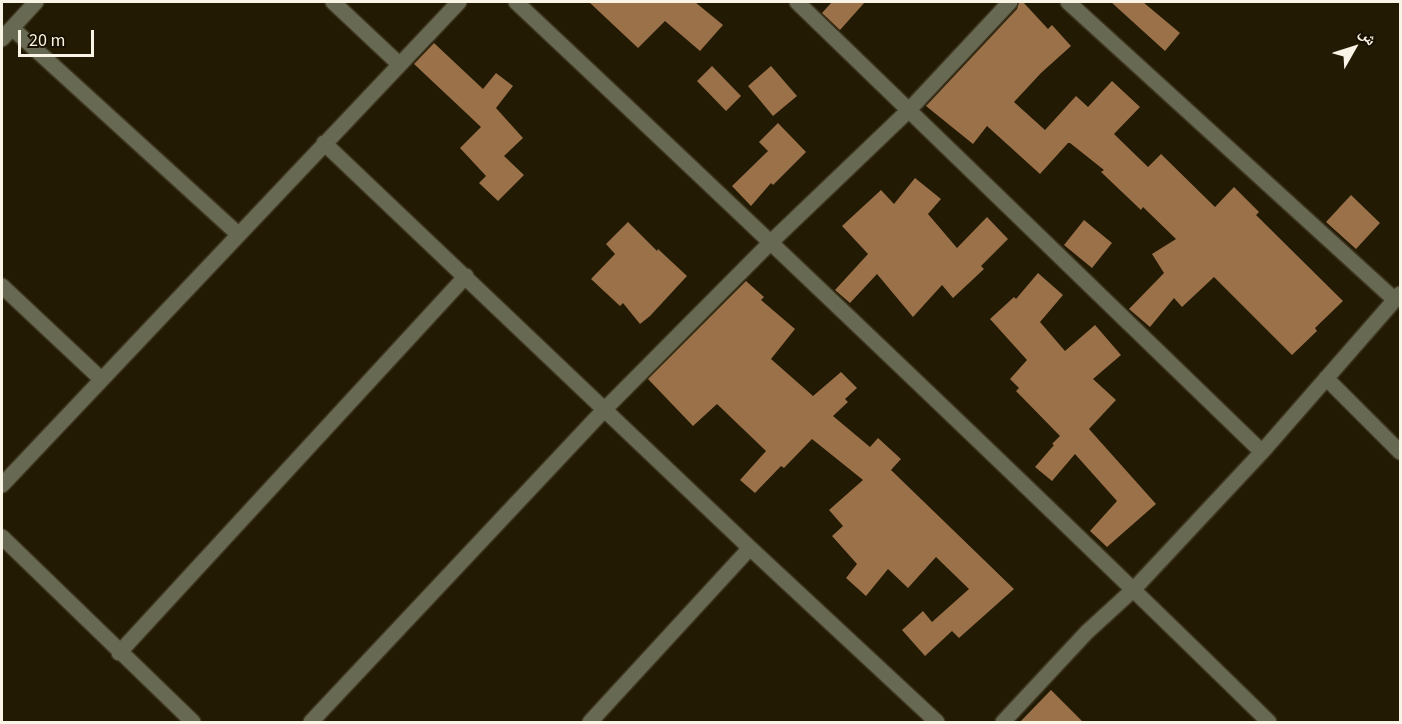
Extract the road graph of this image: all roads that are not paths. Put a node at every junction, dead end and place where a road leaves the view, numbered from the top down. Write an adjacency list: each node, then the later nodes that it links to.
1 (36, 2): 8 (street)
2 (333, 2): 9 (street)
3 (459, 2): 9 (street)
4 (516, 2): 13 (street)
5 (797, 2): 10 (street)
6 (1010, 2): 10 (street)
7 (1068, 2): 16 (street)
8 (7, 33): 12 (street)
9 (399, 64): 11 (street)
10 (909, 110): 13 (street); 20 (street)
11 (324, 143): 12 (street); 14 (street)
12 (238, 234): 18 (street)
13 (771, 242): 19 (street); 25 (street)
14 (466, 276): 19 (street); 26 (street)
15 (2, 286): 18 (street)
16 (1398, 297): 17 (street)
17 (1326, 378): 20 (street); 21 (street)
18 (101, 379): 22 (street)
19 (604, 410): 24 (street); 28 (street)
20 (1262, 452): 25 (street)
21 (1401, 452)
22 (2, 485)
23 (2, 537): 26 (street)
24 (750, 548): 29 (street); 30 (street)
25 (1134, 590): 31 (street); 32 (street)
26 (119, 653): 27 (street)
27 (193, 723)
28 (311, 723)
29 (590, 723)
30 (937, 723)
31 (1003, 723)
32 (1269, 723)

